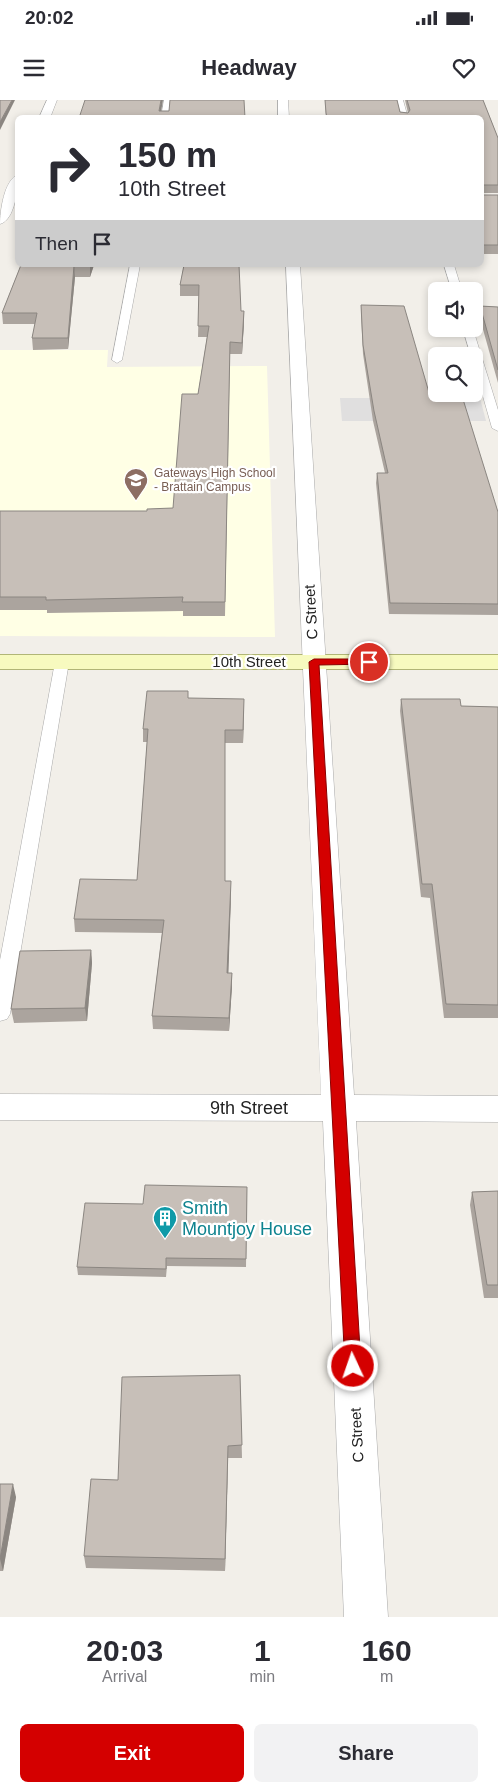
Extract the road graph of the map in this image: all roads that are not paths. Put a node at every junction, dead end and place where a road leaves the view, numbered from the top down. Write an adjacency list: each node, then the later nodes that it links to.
1 (52, 100): 5 (street)
2 (167, 100): 6 (lane)
3 (283, 100): 7 (street)
4 (400, 100): 8 (lane)
5 (45, 115)
6 (164, 115)
7 (284, 115)
8 (404, 115)
9 (15, 185): 10 (street)
10 (9, 198): 11 (street)
11 (0, 220)
12 (135, 267): 17 (lane)
13 (293, 267): 21 (street, C Street)
14 (451, 267): 15 (lane)
15 (455, 282)
16 (470, 337): 18 (lane)
17 (117, 360)
18 (498, 428)
19 (0, 662): 20 (street, 10th Street)
20 (62, 662): 21 (street, 10th Street); 23 (lane)
21 (314, 662): 22 (street, 10th Street); 25 (street, C Street)
22 (498, 662)
23 (0, 1014)
24 (0, 1107): 25 (street, 9th Street)
25 (340, 1108): 26 (street, 9th Street); 27 (street, C Street)
26 (498, 1108)
27 (366, 1617)

